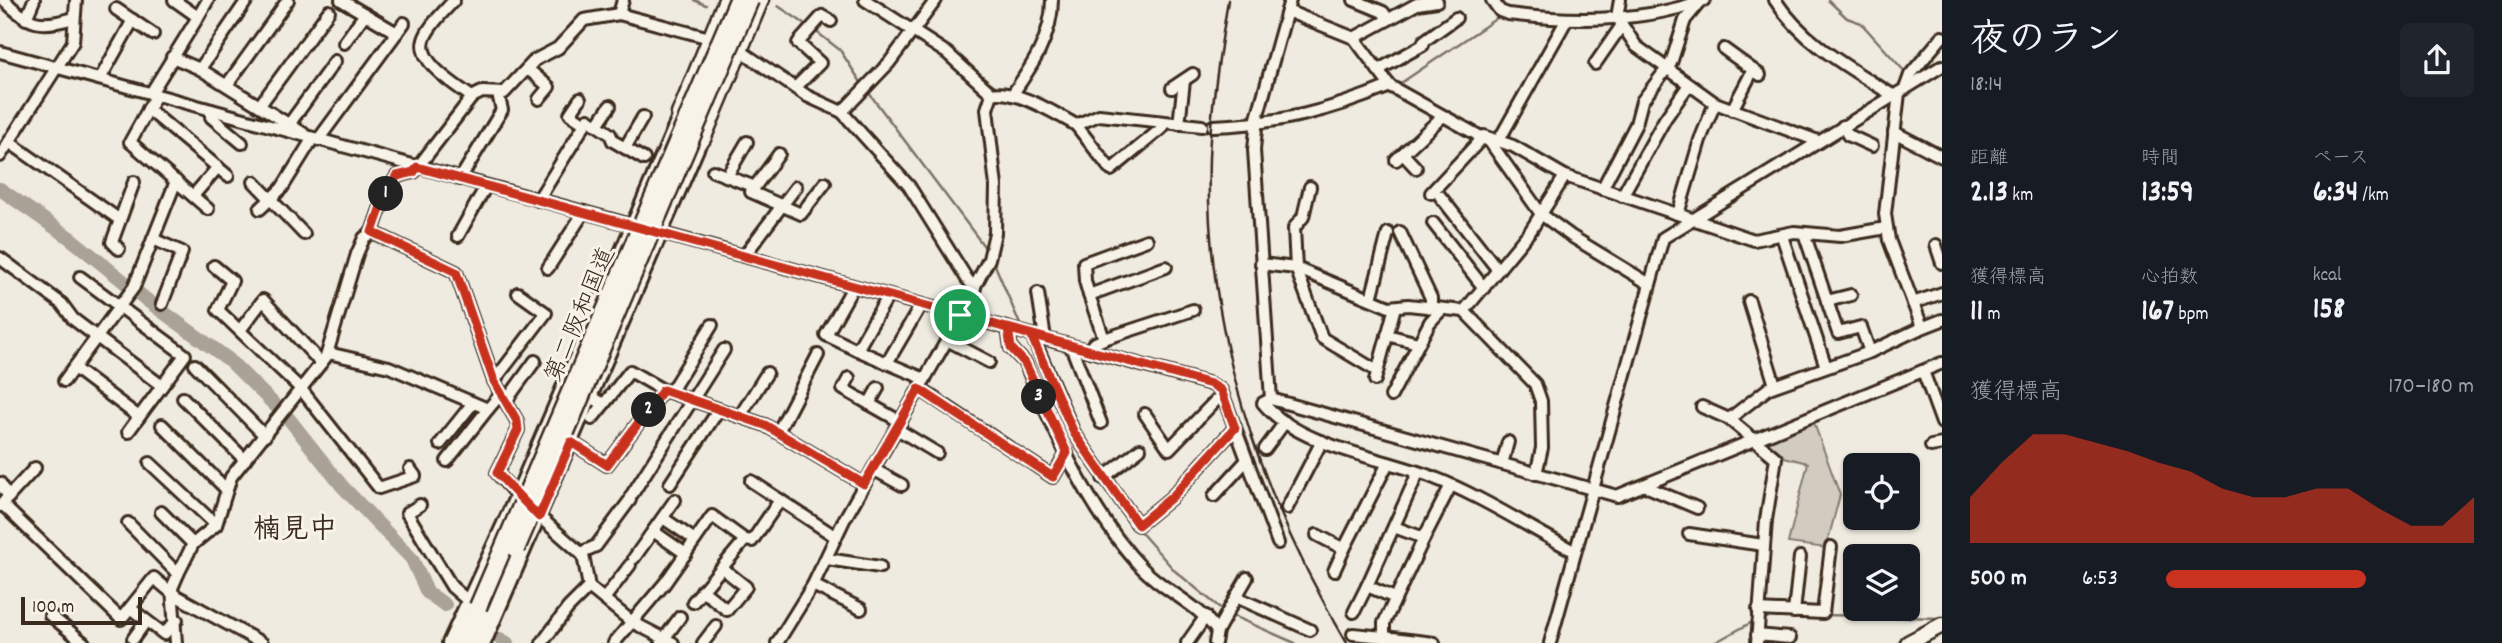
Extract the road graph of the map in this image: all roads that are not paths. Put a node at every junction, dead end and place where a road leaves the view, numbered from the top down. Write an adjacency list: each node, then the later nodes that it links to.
1 (4, 0): 34 (street)
2 (34, 0): 34 (street)
3 (76, 0): 32 (street)
4 (174, 0): 31 (street)
5 (208, 0): 31 (street)
6 (247, 0): 57 (street)
7 (288, 0): 61 (street)
8 (341, 0): 29 (street)
9 (454, 0): 71 (street)
10 (623, 0): 30 (street)
11 (720, 0): 44 (street)
12 (727, 0): 81 (highway)
13 (738, 0): 324 (highway, 第二阪和国道, bridge)
14 (750, 0): 344 (highway, 第二阪和国道, bridge)
15 (760, 0): 95 (highway)
16 (768, 0): 50 (street)
17 (865, 0): 41 (street)
18 (936, 0): 41 (street)
19 (1052, 0): 70 (street)
20 (1354, 0): 35 (street)
21 (1492, 0): 38 (street)
22 (1620, 0): 39 (street)
23 (1775, 0): 63 (street)
24 (1437, 1): 35 (street)
25 (1700, 4): 39 (street); 56 (street)
26 (1289, 6): 46 (street); 91 (street)
27 (116, 9): 36 (street)
28 (329, 11): 75 (street)
29 (365, 14): 42 (street); 47 (street)
30 (619, 14): 44 (street); 58 (street)
31 (198, 17): 51 (street)
32 (74, 18): 34 (street); 55 (street)
33 (1456, 18): 59 (street)
34 (26, 19)
35 (1388, 19): 46 (street)
36 (132, 20): 43 (street); 60 (street)
37 (831, 21): 65 (street)
38 (1566, 21): 39 (street); 96 (street)
39 (1620, 21): 53 (street); 56 (street)
40 (404, 23): 42 (street)
41 (913, 29): 69 (street); 80 (street)
42 (397, 33): 94 (street)
43 (153, 34)
44 (706, 37): 81 (street)
45 (1942, 37): 63 (street)
46 (1354, 38): 59 (street)
47 (345, 43)
48 (1724, 50): 79 (street)
49 (0, 52): 55 (street)
50 (745, 54): 65 (street); 95 (street)
51 (172, 57): 57 (street); 67 (street)
52 (335, 61): 84 (street)
53 (1595, 64)
54 (1942, 66): 63 (street)
55 (57, 67): 60 (street); 98 (street)
56 (1667, 68): 62 (street); 123 (street)
57 (200, 69): 61 (street)
58 (528, 69): 68 (street); 72 (street)
59 (1378, 70): 64 (street)
60 (100, 79): 67 (street)
61 (227, 85): 75 (street)
62 (1688, 86): 74 (street); 125 (street)
63 (1903, 86): 90 (street); 92 (street)
64 (1392, 87): 82 (street); 91 (street)
65 (795, 88): 80 (street)
66 (1172, 88): 86 (street)
67 (153, 94): 77 (street); 78 (street)
68 (498, 94): 71 (street); 114 (street)
69 (992, 94): 70 (street); 163 (street)
70 (1013, 94): 88 (street)
71 (472, 97): 108 (street)
72 (538, 99)
73 (580, 99): 85 (street)
74 (1715, 103): 79 (street); 133 (street)
75 (260, 105): 84 (street)
76 (610, 106): 87 (street)
77 (148, 109): 107 (street); 115 (street)
78 (211, 110): 94 (street); 100 (street)
79 (1732, 110): 97 (street)
80 (842, 112): 163 (street)
81 (680, 114): 137 (street)
82 (1443, 116): 93 (street); 109 (street)
83 (643, 117): 102 (street)
84 (290, 123): 94 (street)
85 (585, 124): 87 (street); 127 (street)
86 (1179, 124): 89 (street); 91 (street)
87 (597, 125): 102 (street)
88 (1076, 125): 89 (street); 89 (street)
89 (1162, 125)
90 (1843, 126): 97 (street); 101 (street)
91 (1256, 128): 154 (street)
92 (1894, 132): 105 (street); 138 (street)
93 (1484, 136): 96 (street); 132 (street); 159 (street)
94 (313, 138): 108 (street); 126 (street)
95 (702, 139): 140 (street)
96 (1499, 140): 113 (street)
97 (1818, 141): 134 (street)
98 (5, 142): 104 (street); 135 (street)
99 (747, 142): 112 (street)
100 (242, 143)
101 (1872, 146)
102 (625, 148): 106 (street)
103 (779, 154): 120 (street)
104 (0, 156)
105 (1942, 157)
106 (645, 159)
107 (218, 167): 111 (street); 124 (street)
108 (417, 167): 114 (street); 139 (street)
109 (1416, 168)
110 (713, 171): 112 (street)
111 (228, 176)
112 (727, 176): 120 (street)
113 (1565, 176): 123 (street); 132 (street)
114 (460, 179): 119 (street)
115 (176, 181): 124 (street); 147 (street)
116 (134, 182): 135 (street)
117 (254, 182): 126 (street)
118 (825, 183): 128 (street)
119 (486, 186): 127 (street); 145 (street)
120 (755, 187): 128 (street)
121 (796, 187): 128 (street)
122 (1310, 187): 158 (street)
123 (1602, 189): 125 (street)
124 (193, 196): 129 (street)
125 (1622, 196): 133 (street)
126 (270, 199): 130 (street); 144 (street)
127 (538, 200): 131 (street)
128 (782, 206): 151 (street)
129 (208, 209)
130 (260, 209)
131 (584, 212): 137 (street); 157 (street)
132 (1541, 214): 159 (street); 161 (street)
133 (1678, 214): 134 (street)
134 (1693, 218): 146 (street); 161 (street)
135 (120, 220): 150 (street)
136 (1433, 223): 164 (street)
137 (632, 224): 140 (street); 277 (street)
138 (1886, 228): 143 (street); 174 (street)
139 (372, 232): 201 (street); 213 (street)
140 (661, 232): 151 (street); 222 (street)
141 (1400, 232): 179 (street)
142 (1388, 233): 171 (street)
143 (1804, 233): 146 (street); 173 (street)
144 (304, 234)
145 (458, 236)
146 (1782, 236): 208 (street)
147 (153, 239): 175 (street); 177 (street)
148 (1147, 240): 168 (street)
149 (1936, 245): 153 (street)
150 (119, 248)
151 (744, 256): 162 (street)
152 (0, 258): 190 (street)
153 (1942, 263)
154 (1261, 264): 158 (street); 225 (street)
155 (214, 265): 186 (street)
156 (1166, 267): 168 (street)
157 (548, 268)
158 (1296, 268): 171 (street); 189 (street)
159 (1499, 270): 164 (street)
160 (80, 277): 177 (street)
161 (1648, 283): 275 (street)
162 (853, 287): 170 (street); 197 (street)
163 (975, 288): 182 (street)
164 (1484, 288): 181 (street)
165 (518, 293): 213 (street)
166 (1038, 293): 191 (street)
167 (1942, 293): 174 (street)
168 (1089, 295): 192 (street)
169 (1851, 295): 173 (street)
170 (888, 296): 176 (street); 197 (street)
171 (1371, 299): 178 (street)
172 (1749, 301): 215 (street)
173 (1827, 301): 199 (street)
174 (1913, 303): 187 (street)
175 (162, 304)
176 (921, 305): 182 (street); 204 (street)
177 (120, 307): 190 (street); 216 (street)
178 (1395, 307): 179 (street); 189 (street)
179 (1436, 309): 181 (street); 194 (street)
180 (1193, 310): 192 (street)
181 (1464, 312): 266 (street)
182 (960, 315): 185 (street); 193 (street)
183 (1942, 320): 187 (street)
184 (712, 325): 219 (street)
185 (1008, 328): 188 (street); 255 (street)
186 (242, 329): 201 (street); 218 (street)
187 (1919, 329): 199 (street)
188 (1026, 333): 191 (street); 267 (street)
189 (1387, 335): 194 (street)
190 (97, 337): 207 (street); 216 (street)
191 (1045, 338): 195 (street)
192 (1104, 339): 198 (street)
193 (947, 340): 203 (street); 214 (street)
194 (1418, 343): 221 (street)
195 (1071, 345): 198 (street); 239 (street)
196 (724, 350): 226 (street)
197 (857, 350): 204 (street)
198 (1091, 351): 220 (street)
199 (1870, 352): 208 (street)
200 (818, 355): 245 (street)
201 (324, 358): 218 (street); 227 (street)
202 (535, 361): 224 (street)
203 (989, 362)
204 (887, 363): 214 (street)
205 (1942, 363): 209 (street)
206 (195, 365): 246 (street)
207 (74, 368): 212 (street); 235 (street)
208 (1826, 368): 215 (street)
209 (1923, 371): 240 (street); 247 (street)
210 (767, 373): 234 (street)
211 (849, 378): 229 (street)
212 (64, 381)
213 (494, 381): 224 (street)
214 (922, 384): 242 (street); 255 (street)
215 (1775, 385): 237 (street)
216 (162, 386): 235 (street)
217 (878, 388): 229 (street)
218 (301, 389): 246 (street); 263 (street)
219 (667, 391): 226 (street); 228 (street); 249 (street)
220 (1222, 394): 233 (street); 243 (street)
221 (1391, 396)
222 (590, 397): 228 (street); 249 (street)
223 (183, 398): 256 (street)
224 (503, 398): 231 (street); 277 (street)
225 (1271, 399): 238 (street); 261 (street)
226 (694, 402): 232 (street); 306 (street)
227 (473, 403): 231 (street); 251 (street)
228 (604, 404): 236 (street)
229 (869, 404): 242 (street)
230 (1702, 407): 237 (street)
231 (488, 409): 257 (street)
232 (718, 411): 234 (street); 270 (street)
233 (1144, 414)
234 (740, 416): 245 (street)
235 (139, 417): 244 (street)
236 (592, 419)
237 (1730, 419): 247 (street)
238 (1285, 422): 248 (street); 253 (street)
239 (1101, 423)
240 (1942, 423)
241 (163, 425): 276 (street)
242 (899, 425): 254 (street); 264 (street)
243 (1235, 428): 258 (street); 267 (street)
244 (128, 432)
245 (778, 432): 271 (street)
246 (265, 436): 256 (street)
247 (1756, 440): 273 (street); 302 (street)
248 (1322, 441): 260 (street); 283 (street)
249 (571, 442): 286 (street)
250 (1508, 442): 261 (street)
251 (440, 444)
252 (1140, 449): 267 (street)
253 (1265, 449)
254 (937, 453)
255 (1067, 453): 330 (street)
256 (245, 460): 276 (street)
257 (447, 461)
258 (1246, 461): 278 (street); 300 (street)
259 (150, 463): 289 (street)
260 (1388, 463): 265 (street); 304 (street)
261 (1502, 464): 266 (street)
262 (35, 468): 281 (street)
263 (410, 469)
264 (873, 469): 271 (street); 272 (street)
265 (1418, 473): 274 (street); 290 (street)
266 (1536, 474): 275 (street)
267 (1103, 478)
268 (751, 481): 280 (street)
269 (0, 483): 281 (street)
270 (670, 484)
271 (864, 484): 295 (street)
272 (902, 485)
273 (1645, 486): 275 (street); 284 (street)
274 (1450, 487): 296 (street); 305 (street)
275 (1591, 489): 305 (street)
276 (227, 490): 289 (street)
277 (516, 495): 286 (street); 324 (street)
278 (1214, 496)
279 (675, 500): 287 (street)
280 (780, 500): 295 (street); 299 (street)
281 (4, 502): 325 (street)
282 (420, 505): 324 (street)
283 (1287, 508)
284 (1697, 508)
285 (161, 512): 301 (street)
286 (539, 517): 306 (street); 344 (street)
287 (663, 518): 292 (street); 298 (street)
288 (128, 523): 297 (street)
289 (216, 525): 301 (street)
290 (1394, 527): 296 (street); 316 (street)
291 (152, 530): 297 (street)
292 (653, 531): 307 (street); 322 (street)
293 (1689, 534): 302 (street)
294 (1317, 535): 304 (street)
295 (836, 537): 309 (street)
296 (1424, 538): 321 (street)
297 (143, 539): 313 (street)
298 (695, 540): 299 (street); 307 (street)
299 (745, 540): 311 (street)
300 (1278, 543)
301 (193, 544): 313 (street)
302 (1763, 545): 337 (street)
303 (1830, 547): 328 (street)
304 (1344, 549): 312 (street)
305 (1574, 551): 358 (street)
306 (580, 553): 317 (street)
307 (686, 554): 334 (street)
308 (1800, 557): 328 (street)
309 (827, 559): 310 (street); 315 (street)
310 (880, 567)
311 (722, 568): 318 (street); 318 (street)
312 (1334, 571)
313 (177, 574): 319 (street)
314 (1247, 578): 320 (street)
315 (813, 585): 326 (street); 355 (street)
316 (1367, 586): 321 (street); 327 (street)
317 (589, 587): 322 (street); 346 (street)
318 (702, 590): 323 (street)
319 (173, 594): 325 (street); 332 (street); 349 (street)
320 (1236, 597): 338 (street); 340 (street)
321 (1395, 598): 341 (street)
322 (604, 599): 334 (street)
323 (692, 602)
324 (473, 604): 350 (street); 351 (highway, 第二阪和国道)
325 (130, 608): 333 (street)
326 (861, 609)
327 (1354, 612)
328 (1794, 612): 337 (street)
329 (50, 615): 347 (street)
330 (1206, 616): 340 (street); 356 (street)
331 (680, 617): 345 (street)
332 (177, 620): 333 (street); 348 (street)
333 (146, 621): 343 (street)
334 (632, 622): 345 (street); 353 (street)
335 (1942, 625): 359 (main road)
336 (716, 626): 354 (street)
337 (1757, 626): 342 (street)
338 (1310, 630)
339 (1353, 634): 341 (street)
340 (1216, 637)
341 (1384, 637): 357 (street)
342 (1790, 638)
343 (133, 639)
344 (481, 641): 352 (street)
345 (666, 641)
346 (544, 642)
347 (84, 643)
348 (176, 643)
349 (262, 643)
350 (448, 643)
351 (463, 643)
352 (501, 643)
353 (614, 643)
354 (703, 643)
355 (778, 643)
356 (1187, 643)
357 (1434, 643)
358 (1550, 643)
359 (1908, 643)

